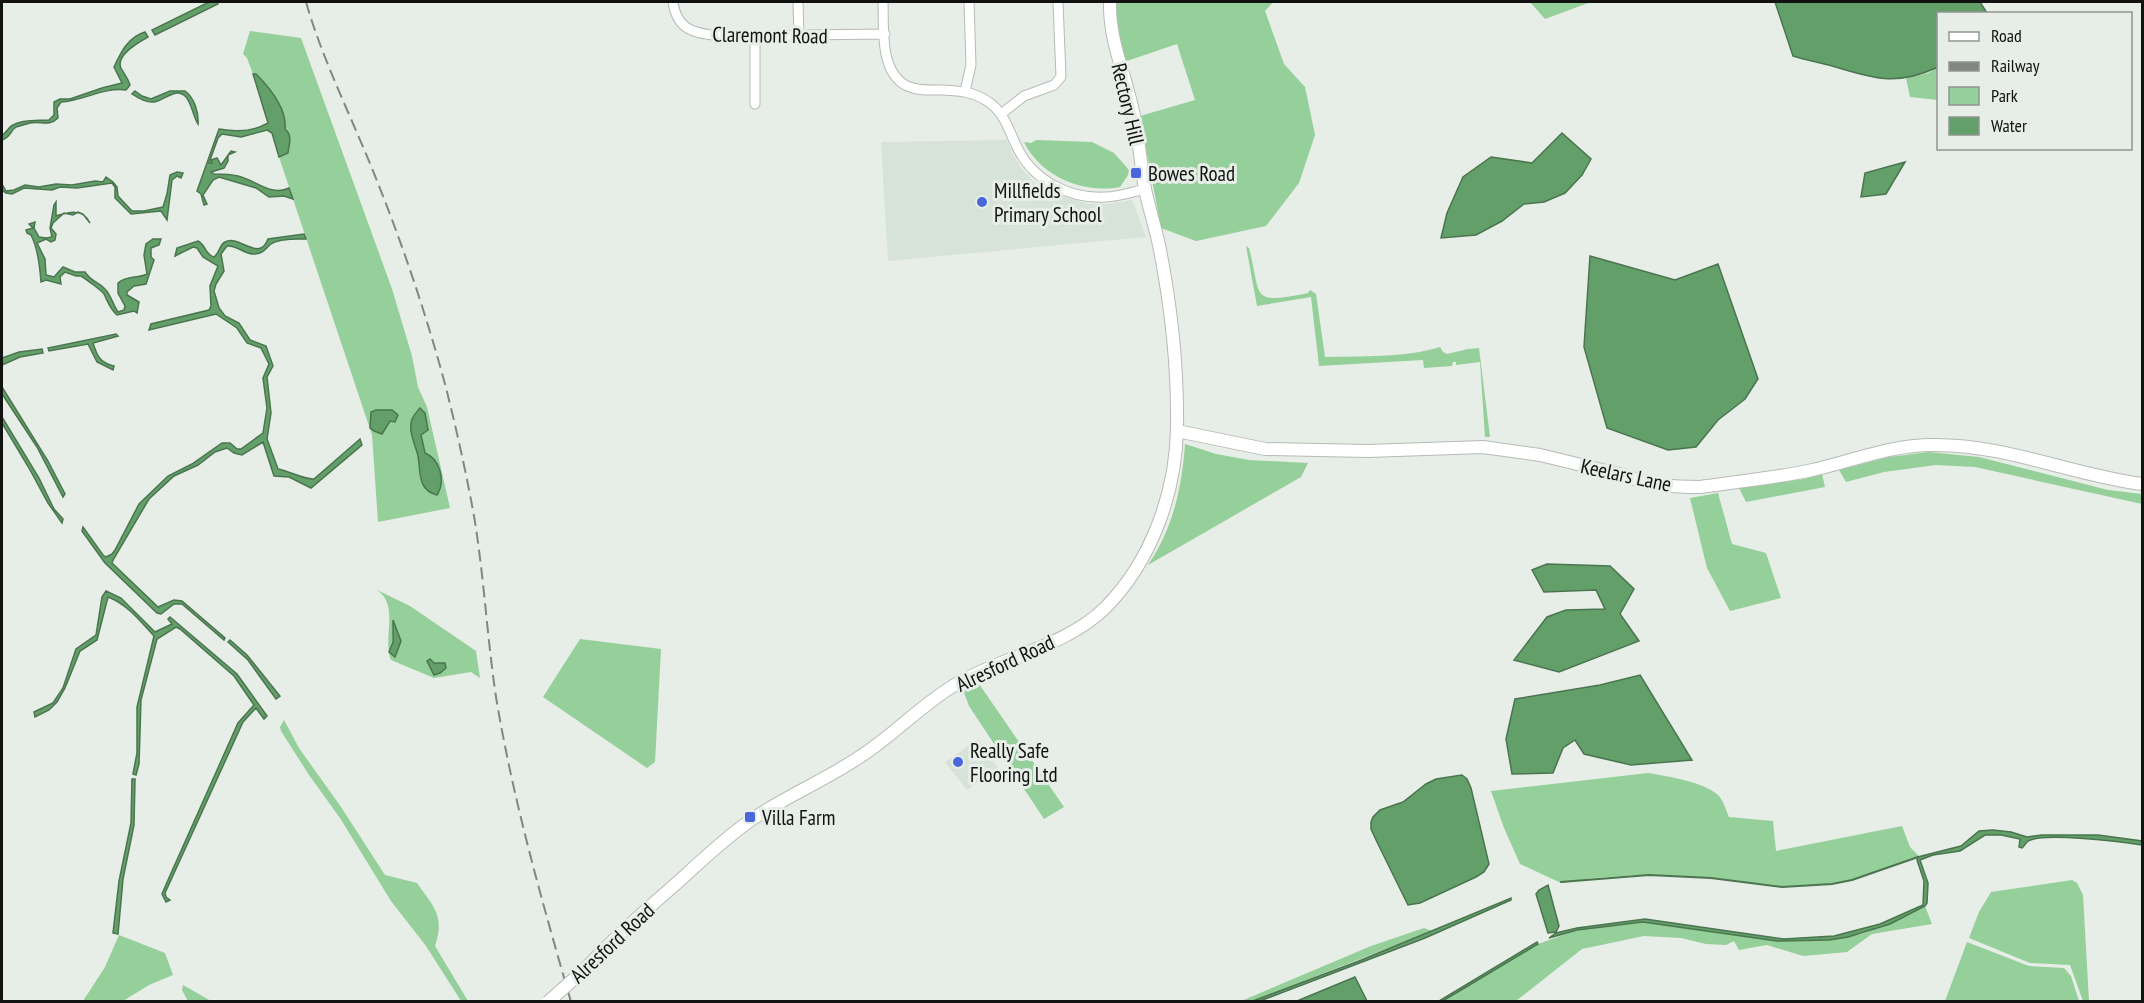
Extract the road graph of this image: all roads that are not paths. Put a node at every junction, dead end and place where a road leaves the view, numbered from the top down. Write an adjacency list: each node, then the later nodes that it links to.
1 (673, 2): 9 (street, Claremont Road)
2 (798, 2): 8 (street)
3 (884, 2): 7 (street)
4 (969, 2): 10 (street)
5 (1058, 2): 12 (street)
6 (1110, 2): 13 (street, Rectory Hill)
7 (885, 34): 8 (street, Claremont Road); 10 (street)
8 (799, 35): 9 (street, Claremont Road)
9 (755, 36): 11 (street)
10 (965, 92): 12 (street)
11 (758, 99)
12 (1001, 114): 13 (street)
13 (1145, 189): 14 (street, Rectory Hill)
14 (1158, 241): 15 (street, Alresford Road)
15 (1177, 431): 16 (street, Keelars Lane); 17 (street, Alresford Road, bridge)
16 (2142, 484)
17 (548, 1002)

